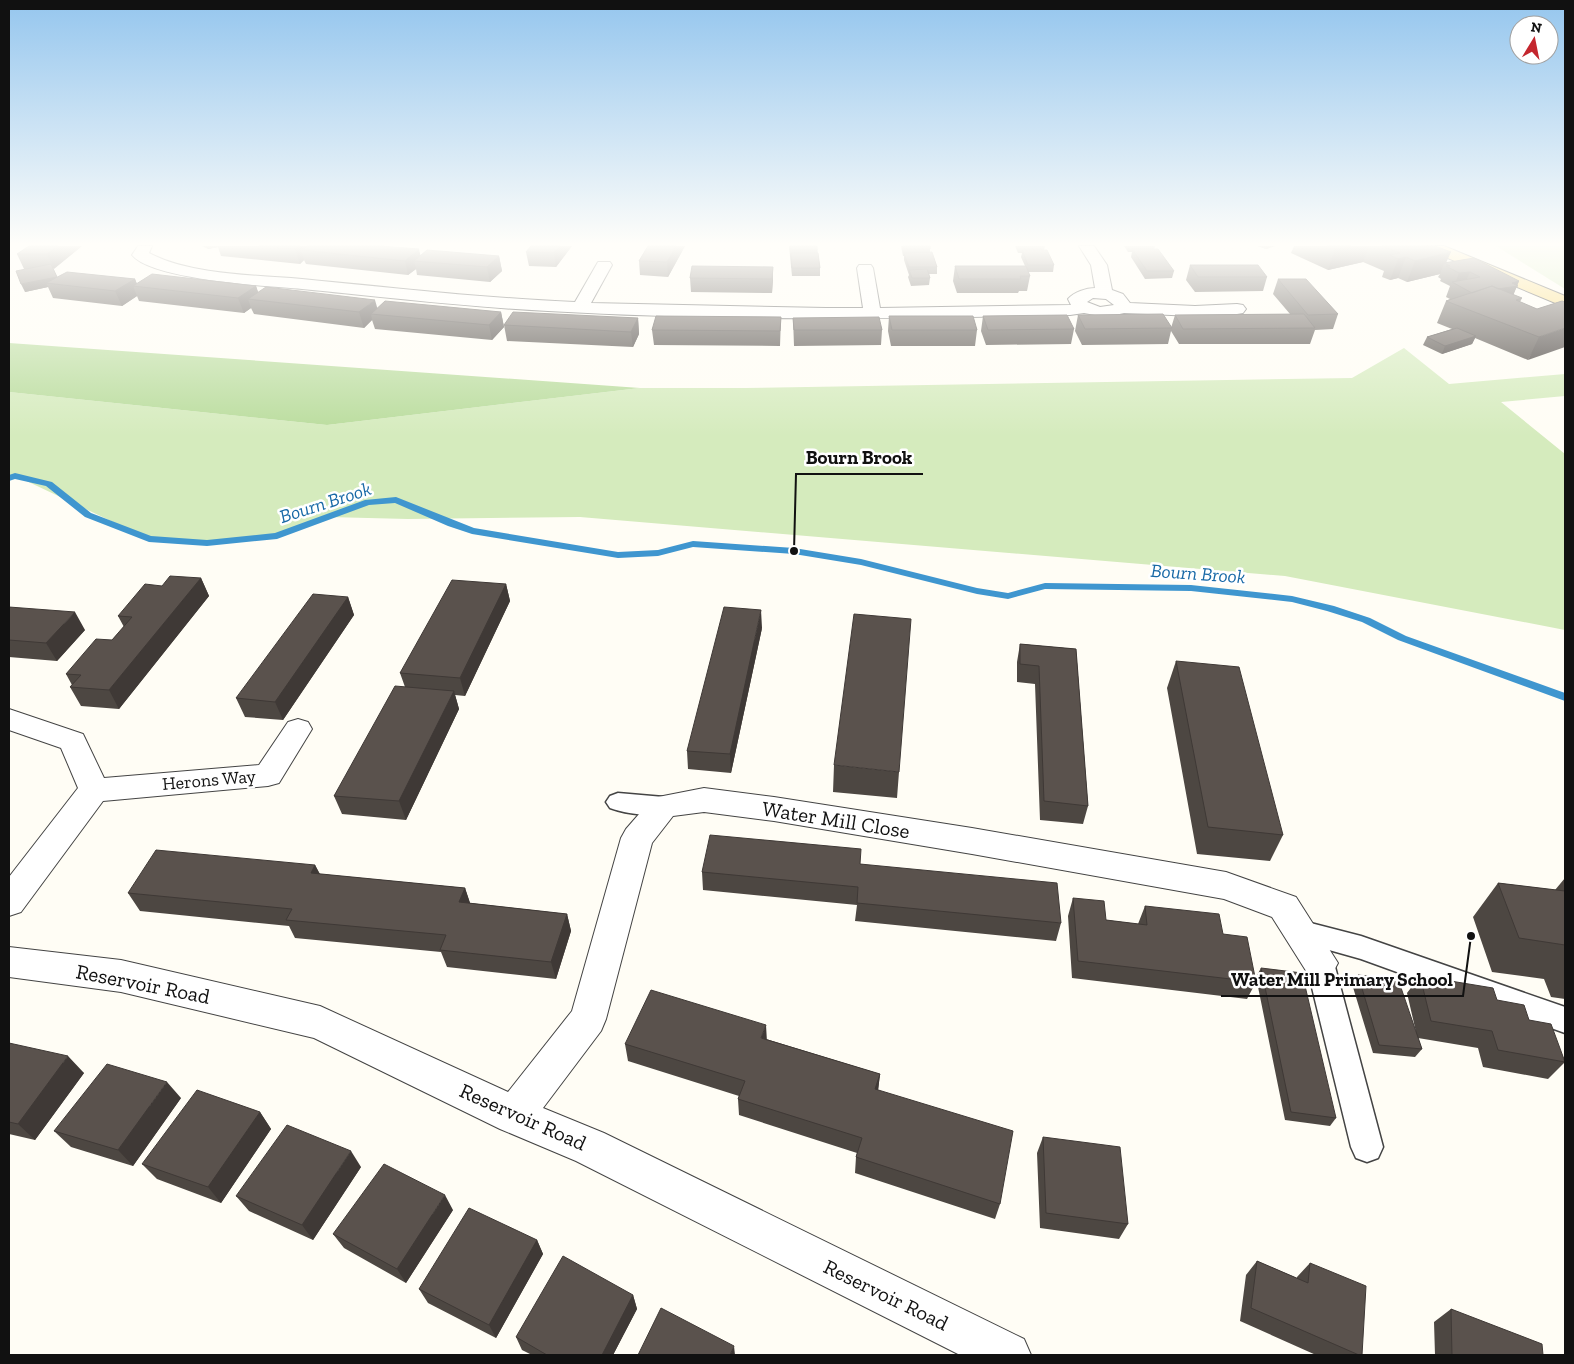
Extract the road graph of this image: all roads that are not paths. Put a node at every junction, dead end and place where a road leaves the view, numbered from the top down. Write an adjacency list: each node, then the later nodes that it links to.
1 (632, 310): 7 (street)
2 (1073, 310): 7 (street)
3 (1093, 310): 4 (street)
4 (1114, 310)
5 (1161, 310): 6 (street)
6 (1213, 310)
7 (872, 312)
8 (9, 719): 10 (street)
9 (298, 730): 10 (street, Herons Way)
10 (94, 790): 13 (street)
11 (618, 802): 12 (lane)
12 (664, 806): 14 (street, Water Mill Close); 18 (street)
13 (9, 902)
14 (1299, 932): 16 (street, Water Mill Close); 17 (lane)
15 (9, 962): 18 (street, Reservoir Road)
16 (1320, 963): 19 (lane)
17 (1565, 1020)
18 (514, 1115): 20 (street, Reservoir Road)
19 (1367, 1146)
20 (1008, 1355)

